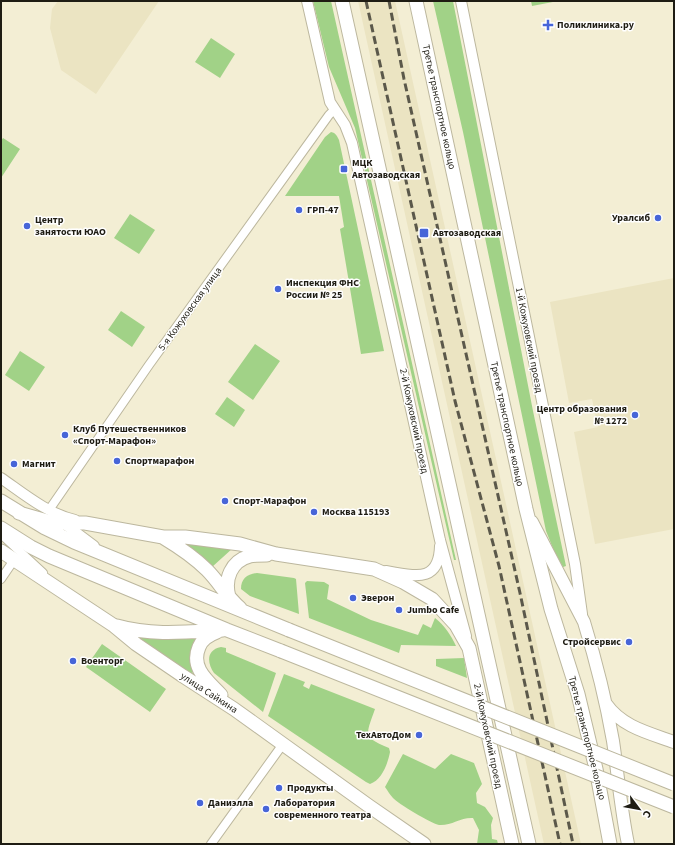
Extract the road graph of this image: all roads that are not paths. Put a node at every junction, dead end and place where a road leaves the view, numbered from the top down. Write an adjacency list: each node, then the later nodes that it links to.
1 (306, 1): 5 (street, 2-й Кожуховский проезд)
2 (342, 1): 44 (main road)
3 (416, 1): 8 (main road, Третье транспортное кольцо)
4 (461, 1): 26 (street, 1-й Кожуховский проезд)
5 (334, 110): 9 (street, 5-я Кожуховская улица); 16 (street, 2-й Кожуховский проезд)
6 (1, 478): 9 (street)
7 (1, 501): 10 (main road)
8 (526, 508): 26 (main road); 45 (main road, Третье транспортное кольцо)
9 (49, 510): 11 (street); 12 (street)
10 (19, 513): 11 (main road); 19 (main road)
11 (64, 523): 12 (main road); 19 (street)
12 (85, 523): 15 (main road)
13 (1, 528): 28 (main road)
14 (1, 534): 23 (street, улица Сайкина)
15 (163, 537): 18 (main road); 24 (main road)
16 (440, 540): 21 (street); 29 (street, 2-й Кожуховский проезд)
17 (1, 552): 20 (main road)
18 (276, 554): 21 (main road); 24 (main road)
19 (110, 557): 25 (main road)
20 (14, 560): 22 (street); 23 (main road)
21 (374, 569): 29 (main road)
22 (1, 579)
23 (58, 588): 27 (main road, улица Сайкина)
24 (230, 598): 25 (main road)
25 (251, 616): 36 (main road, bridge)
26 (584, 622): 30 (main road, 1-й Кожуховский проезд)
27 (113, 625): 28 (main road); 31 (main road, улица Сайкина)
28 (227, 630): 31 (main road); 37 (main road, bridge)
29 (470, 648): 38 (main road, 2-й Кожуховский проезд)
30 (605, 701): 32 (main road); 33 (main road, 1-й Кожуховский проезд)
31 (234, 709): 35 (main road, улица Сайкина)
32 (633, 727): 33 (main road); 34 (main road)
33 (612, 741): 39 (main road, 1-й Кожуховский проезд)
34 (674, 742)
35 (283, 744): 40 (street); 41 (main road, улица Сайкина)
36 (674, 784)
37 (674, 807)
38 (508, 829): 42 (main road); 43 (main road, 2-й Кожуховский проезд)
39 (629, 841)
40 (211, 844)
41 (424, 844)
42 (506, 844)
43 (512, 844)
44 (529, 844)
45 (610, 844)

